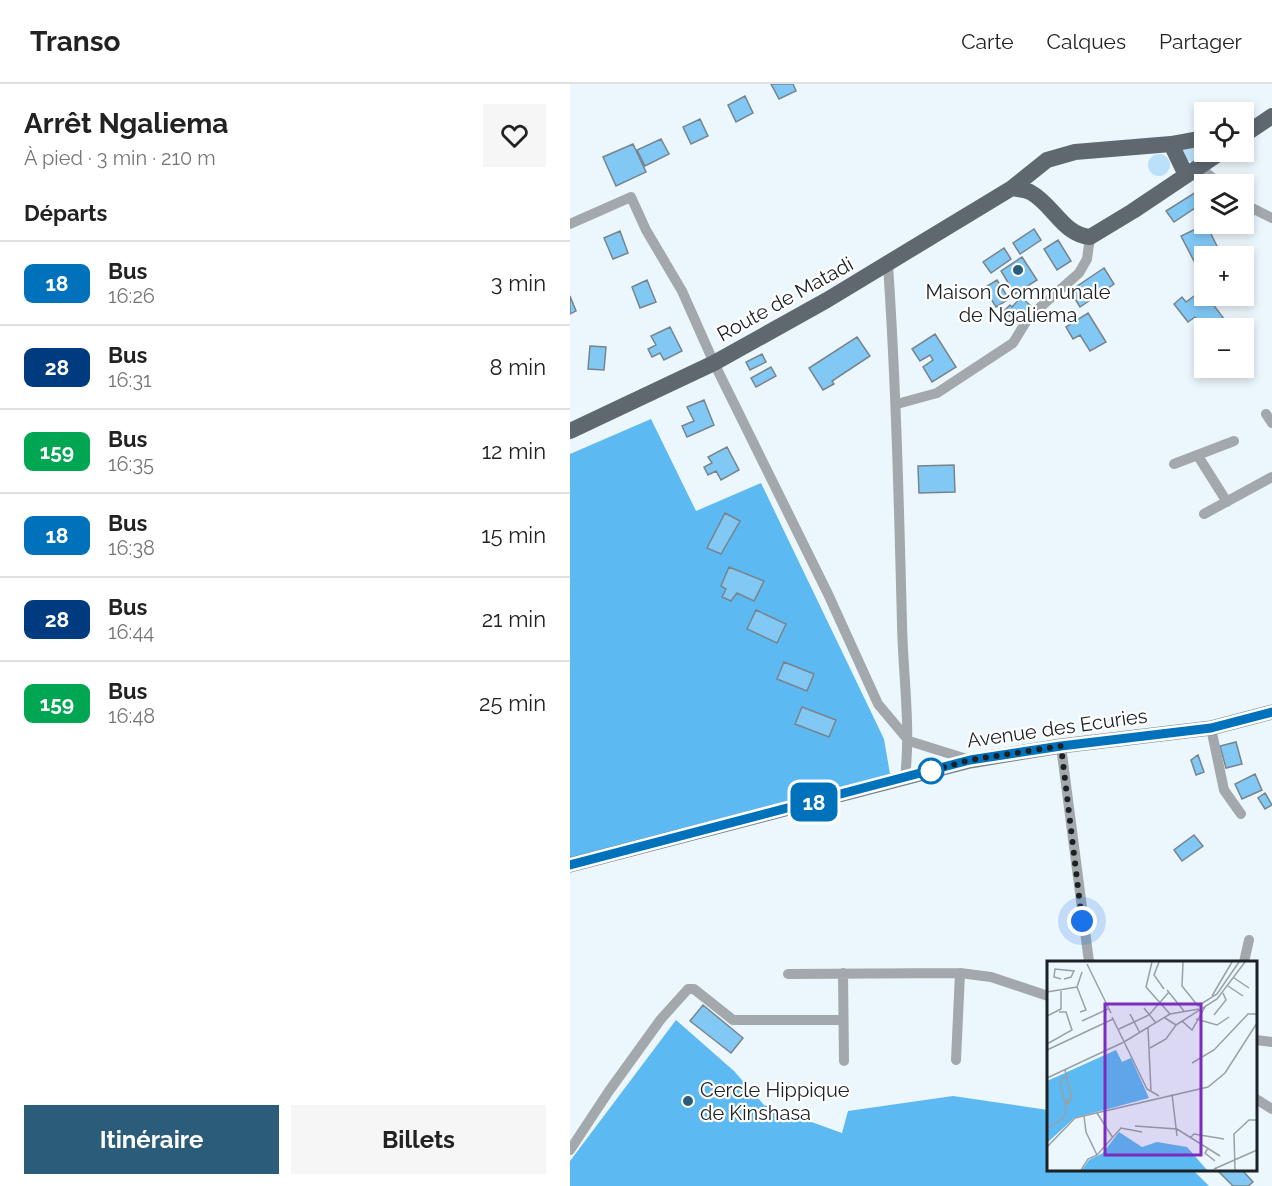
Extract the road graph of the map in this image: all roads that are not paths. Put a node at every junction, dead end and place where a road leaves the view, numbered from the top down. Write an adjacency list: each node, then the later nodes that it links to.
1 (1194, 140): 2 (main road, Route de Matadi)
2 (1172, 144): 4 (main road); 6 (main road, Route de Matadi)
3 (1206, 162): 4 (main road)
4 (1192, 171): 5 (street); 10 (main road)
5 (1198, 174)
6 (1012, 188): 10 (main road); 11 (main road, Route de Matadi)
7 (1254, 209): 8 (street)
8 (1272, 218)
9 (570, 224): 12 (street)
10 (1090, 237): 13 (street)
11 (888, 265): 12 (main road, Route de Matadi); 13 (street)
12 (714, 363): 14 (main road, Route de Matadi); 23 (street)
13 (897, 404): 23 (street)
14 (570, 430)
15 (1234, 441): 16 (street)
16 (1198, 456): 17 (street); 19 (street)
17 (1174, 464)
18 (1272, 477): 19 (street)
19 (1227, 502): 20 (street)
20 (1204, 514)
21 (1272, 712): 22 (street, Avenue des Ecuries)
22 (1211, 728): 24 (street, Avenue des Ecuries); 27 (street)
23 (909, 741): 25 (street); 26 (street)
24 (1061, 746): 25 (street, Avenue des Ecuries); 30 (street)
25 (970, 760): 26 (street, Avenue des Ecuries)
26 (905, 778): 28 (street, Avenue des Ecuries)
27 (1240, 814)
28 (570, 865)
29 (1249, 940): 31 (street)
30 (1089, 961)
31 (1244, 961)
32 (843, 973): 33 (street); 34 (street); 36 (street)
33 (960, 973): 35 (street); 39 (street)
34 (788, 974)
35 (1047, 996)
36 (843, 1020): 40 (street); 43 (street)
37 (1257, 1040): 38 (street)
38 (1272, 1042)
39 (957, 1060)
40 (844, 1061)
41 (1257, 1100): 42 (street)
42 (1272, 1109)
43 (570, 1150)

